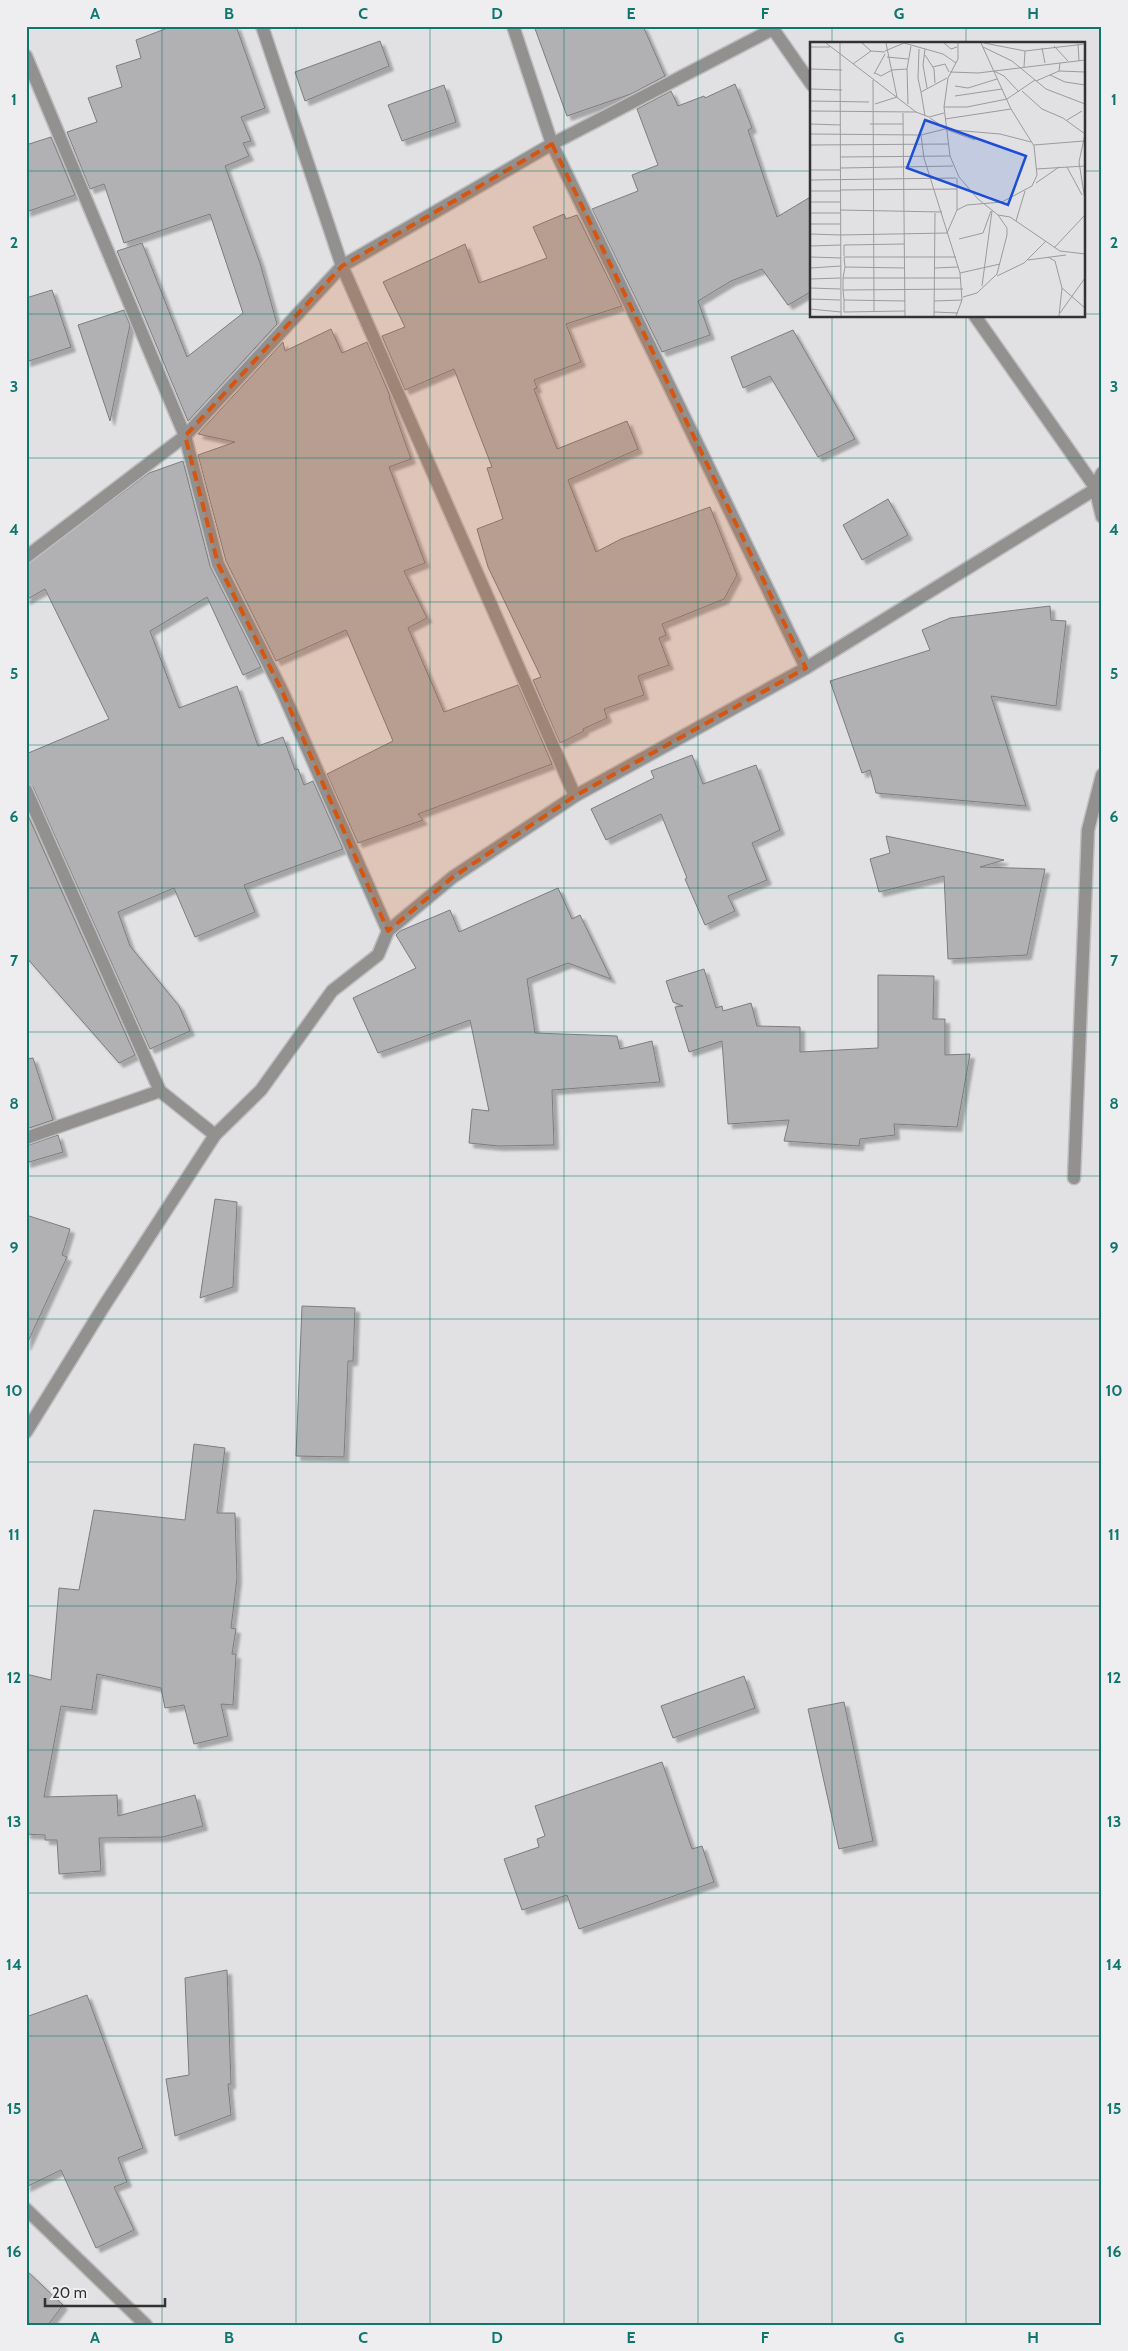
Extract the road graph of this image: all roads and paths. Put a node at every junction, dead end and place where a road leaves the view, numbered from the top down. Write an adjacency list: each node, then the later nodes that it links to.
1 (262, 26): 7 (street)
2 (513, 26): 6 (street)
3 (772, 28): 5 (street); 6 (street)
4 (26, 56): 9 (street)
5 (810, 82)
6 (552, 144): 7 (street); 14 (street)
7 (342, 266): 9 (street); 17 (street)
8 (976, 318): 11 (street)
9 (185, 436): 13 (street); 18 (street)
10 (1102, 473): 11 (street)
11 (1099, 486): 12 (street); 14 (street)
12 (1102, 517)
13 (26, 558)
14 (806, 668): 17 (street)
15 (1102, 775): 22 (street)
16 (26, 790): 19 (street)
17 (575, 796): 18 (street)
18 (388, 931): 20 (street)
19 (160, 1091): 20 (street); 21 (street)
20 (215, 1135): 23 (street)
21 (26, 1138)
22 (1074, 1178)
23 (26, 1432)
24 (26, 2209): 25 (street)
25 (146, 2325)

